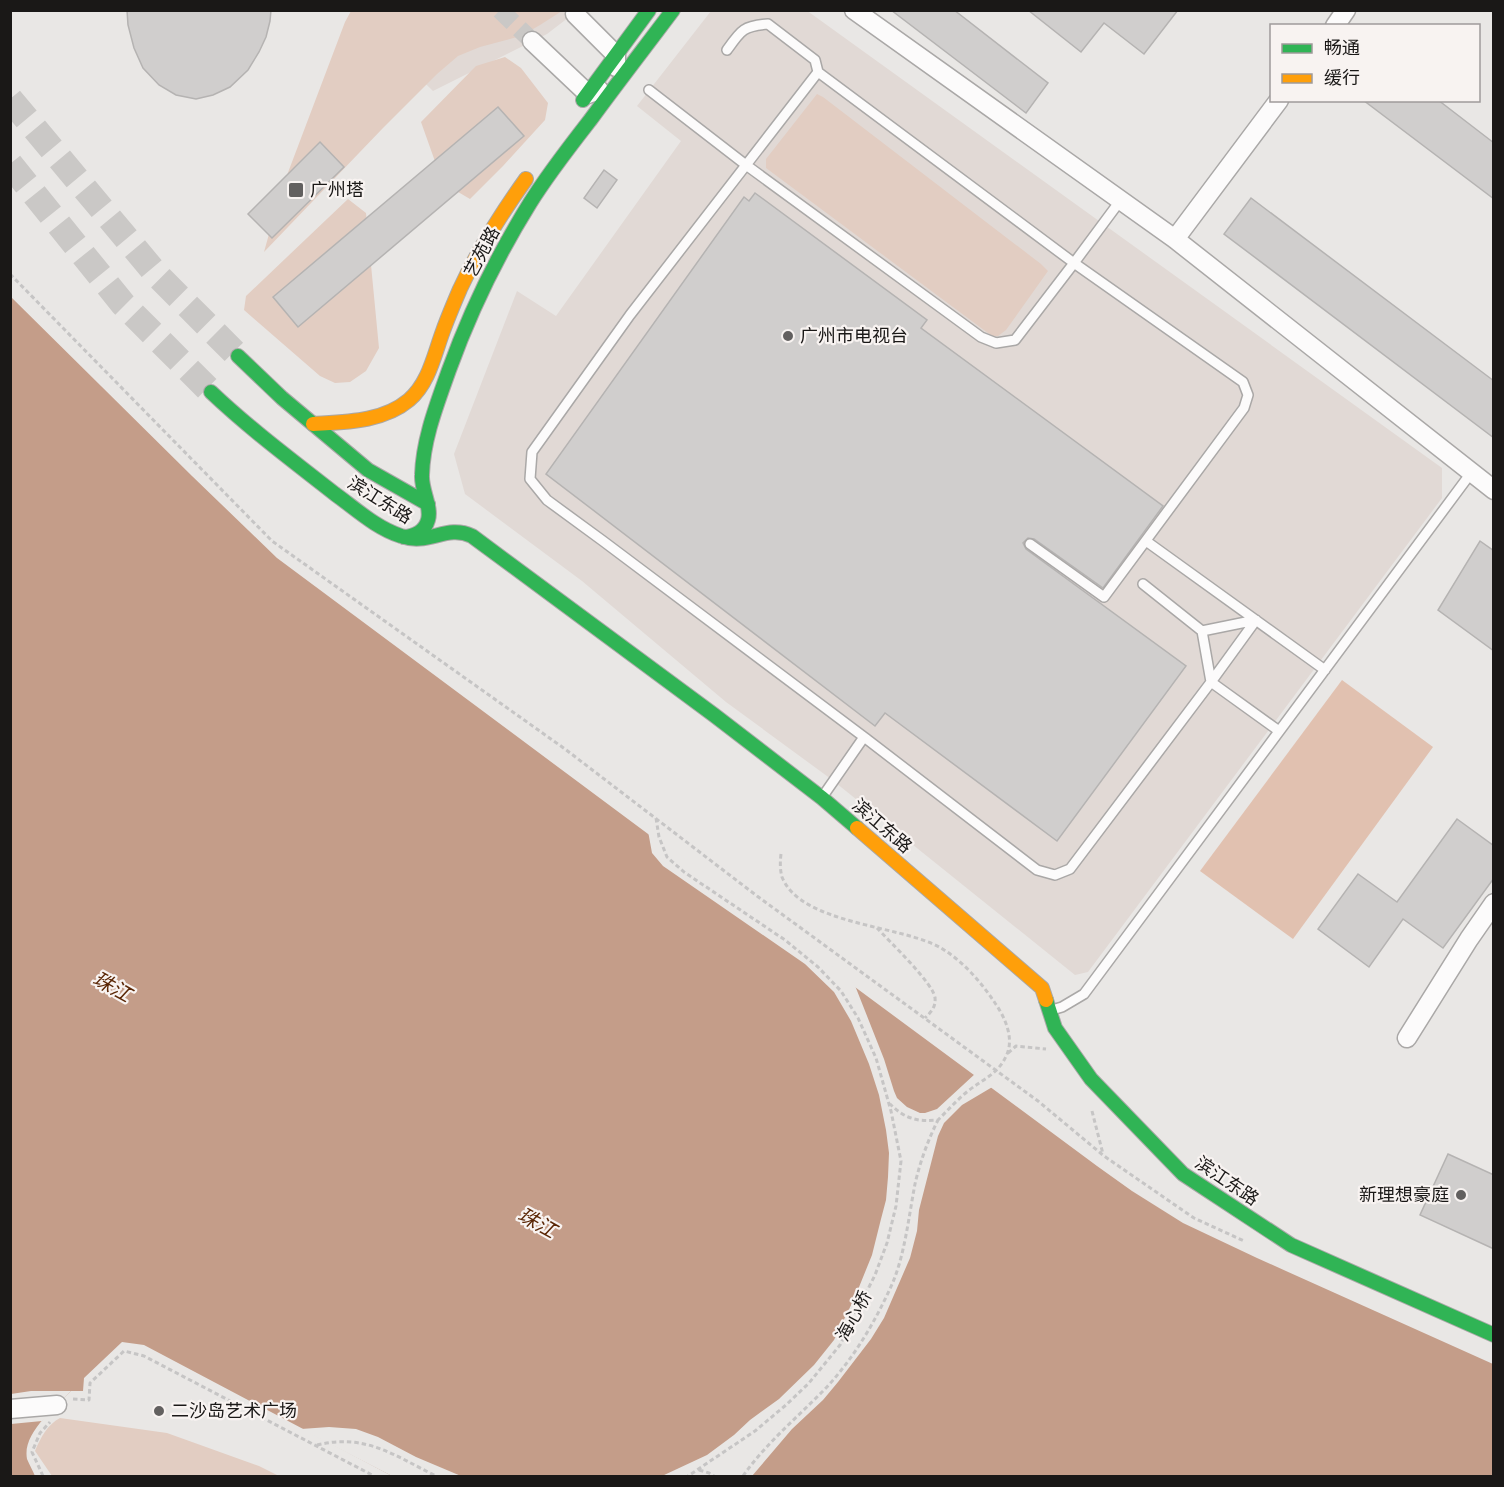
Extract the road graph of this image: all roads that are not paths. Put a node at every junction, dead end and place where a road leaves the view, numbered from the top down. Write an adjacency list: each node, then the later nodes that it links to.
1 (649, 10): 9 (street)
2 (673, 10): 11 (street, 艺苑路)
3 (854, 10): 18 (street)
4 (1346, 10): 6 (street)
5 (575, 14): 9 (street)
6 (1336, 24)
7 (532, 41): 13 (street)
8 (727, 50): 10 (lane)
9 (616, 55): 11 (street); 13 (street)
10 (818, 72): 16 (lane); 20 (lane)
11 (617, 84): 13 (street); 26 (street, 艺苑路)
12 (649, 90): 16 (lane)
13 (588, 94): 15 (street)
14 (1277, 102): 19 (street)
15 (575, 111)
16 (746, 165): 20 (lane); 36 (lane)
17 (532, 171): 23 (street, 艺苑路)
18 (1120, 201): 19 (street); 20 (lane)
19 (1174, 239): 24 (street)
20 (1074, 263): 28 (lane)
21 (238, 357): 23 (street)
22 (211, 392): 27 (street, 滨江东路)
23 (312, 424): 26 (street)
24 (1471, 473): 25 (street); 33 (lane)
25 (1494, 490)
26 (428, 504): 27 (street, 艺苑路)
27 (404, 537): 37 (street, 滨江东路)
28 (1146, 541): 29 (lane); 31 (lane)
29 (1030, 544)
30 (1143, 584): 32 (lane)
31 (1256, 620): 32 (lane); 33 (lane); 34 (lane)
32 (1202, 631): 34 (lane)
33 (1325, 670): 35 (lane)
34 (1211, 682): 35 (lane); 36 (lane)
35 (1279, 732): 39 (lane)
36 (864, 737): 37 (lane)
37 (822, 798): 39 (street, 滨江东路)
38 (1494, 903): 40 (street)
39 (1049, 1010): 41 (street, 滨江东路)
40 (1407, 1038)
41 (1494, 1335)
42 (10, 1409): 43 (street)
43 (59, 1409)

